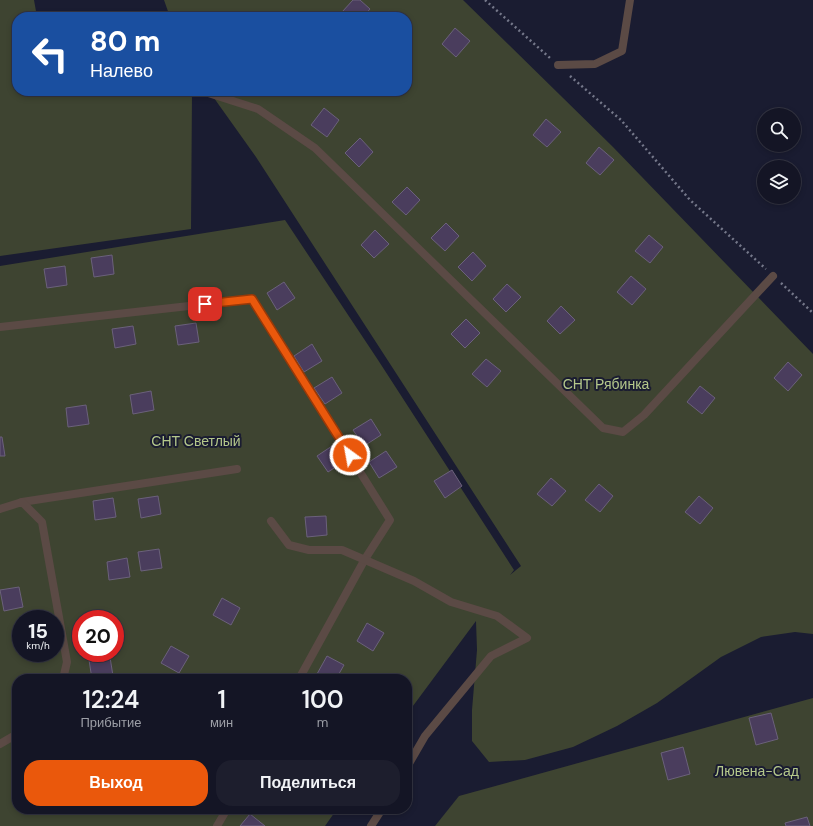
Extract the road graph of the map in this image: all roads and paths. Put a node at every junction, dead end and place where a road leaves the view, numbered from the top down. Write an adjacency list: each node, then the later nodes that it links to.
1 (486, 0): 3 (path)
2 (630, 0): 3 (lane)
3 (558, 65): 5 (path)
4 (218, 96): 5 (lane)
5 (772, 276): 6 (path)
6 (813, 313)
7 (0, 327): 12 (lane)
8 (237, 468): 9 (lane)
9 (22, 502): 10 (lane); 13 (lane)
10 (0, 509)
11 (271, 520): 12 (lane)
12 (365, 559): 14 (lane); 17 (lane)
13 (64, 674)
14 (302, 674)
15 (12, 737): 16 (lane)
16 (0, 744)
17 (412, 758)
18 (224, 814): 20 (lane)
19 (379, 814): 21 (lane)
20 (217, 826)
21 (371, 826)

